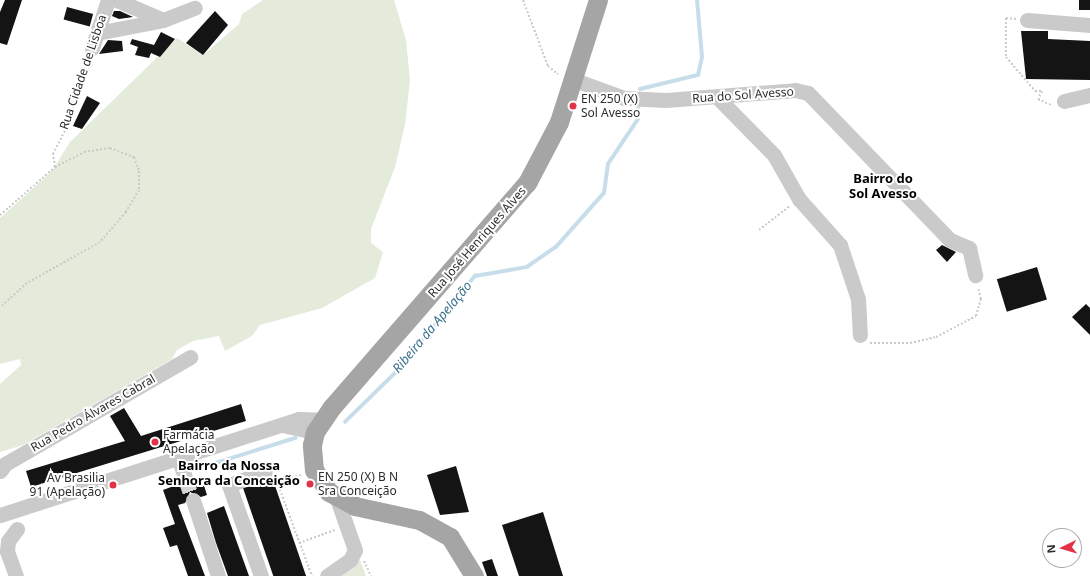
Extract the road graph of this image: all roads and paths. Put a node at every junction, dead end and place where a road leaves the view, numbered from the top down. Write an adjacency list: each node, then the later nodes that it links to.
1 (108, 0): 9 (street, Rua Cidade de Lisboa)
2 (117, 0): 6 (street)
3 (523, 0): 11 (path)
4 (598, 0): 11 (main road, Rua José Henriques Alves)
5 (195, 8): 6 (street)
6 (163, 20): 9 (street)
7 (1027, 20): 8 (street); 14 (path)
8 (1090, 25)
9 (97, 34): 10 (street, Rua Cidade de Lisboa)
10 (92, 48): 16 (path, Rua Cidade de Lisboa)
11 (572, 80): 13 (street, Rua do Sol Avesso); 24 (main road, Rua José Henriques Alves)
12 (1090, 95): 15 (street)
13 (717, 97): 17 (street); 20 (street, Rua do Sol Avesso)
14 (1038, 99)
15 (1064, 101)
16 (55, 167): 18 (path); 21 (path)
17 (799, 200): 19 (path); 22 (street)
18 (0, 215)
19 (759, 230)
20 (975, 275): 22 (path)
21 (0, 307)
22 (860, 335)
23 (190, 357): 26 (street, Rua Pedro Álvares Cabral)
24 (318, 426): 25 (street); 27 (main road)
25 (179, 460): 28 (street); 32 (street)
26 (2, 467)
27 (315, 471): 29 (path); 30 (main road)
28 (185, 477)
29 (271, 477): 35 (path); 38 (street)
30 (337, 498): 33 (street); 41 (main road)
31 (193, 500): 37 (street)
32 (0, 515)
33 (347, 526): 35 (path); 40 (street)
34 (17, 529): 36 (street)
35 (299, 543): 39 (path)
36 (16, 576)
37 (218, 576)
38 (261, 576)
39 (312, 576)
40 (327, 576)
41 (474, 576)

